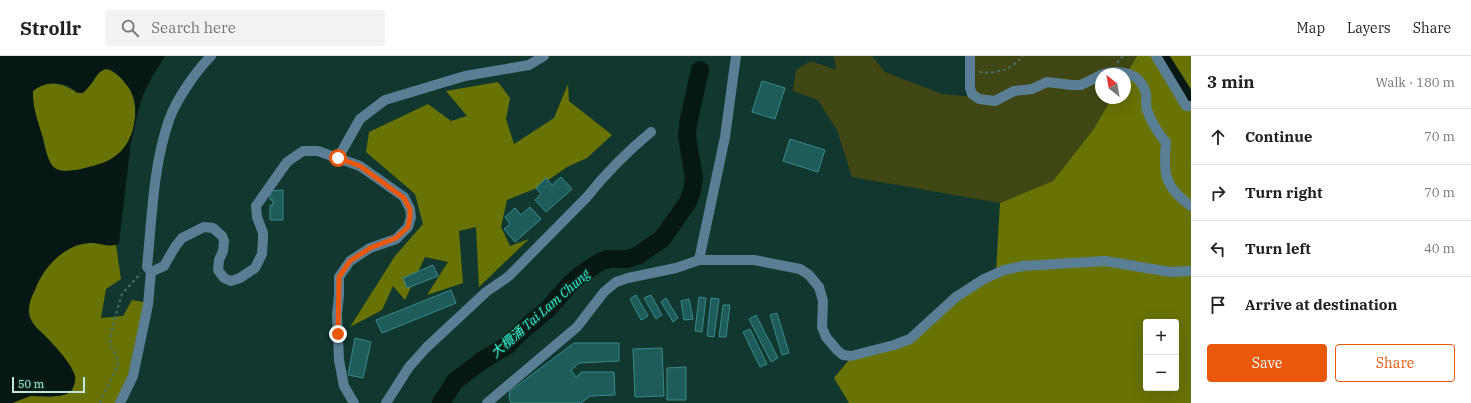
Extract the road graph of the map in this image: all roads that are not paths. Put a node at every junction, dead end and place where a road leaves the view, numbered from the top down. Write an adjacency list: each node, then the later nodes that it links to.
1 (210, 56): 13 (lane)
2 (544, 56): 10 (lane)
3 (736, 56): 12 (lane)
4 (970, 56): 7 (lane)
5 (1156, 56): 8 (lane)
6 (1131, 74): 11 (lane)
7 (1095, 78)
8 (1191, 106)
9 (651, 132): 17 (lane)
10 (338, 158): 13 (lane); 16 (lane)
11 (1191, 206)
12 (699, 260): 14 (lane); 18 (lane)
13 (149, 270): 15 (lane)
14 (1191, 271)
15 (120, 403)
16 (354, 403)
17 (386, 403)
18 (487, 403)

